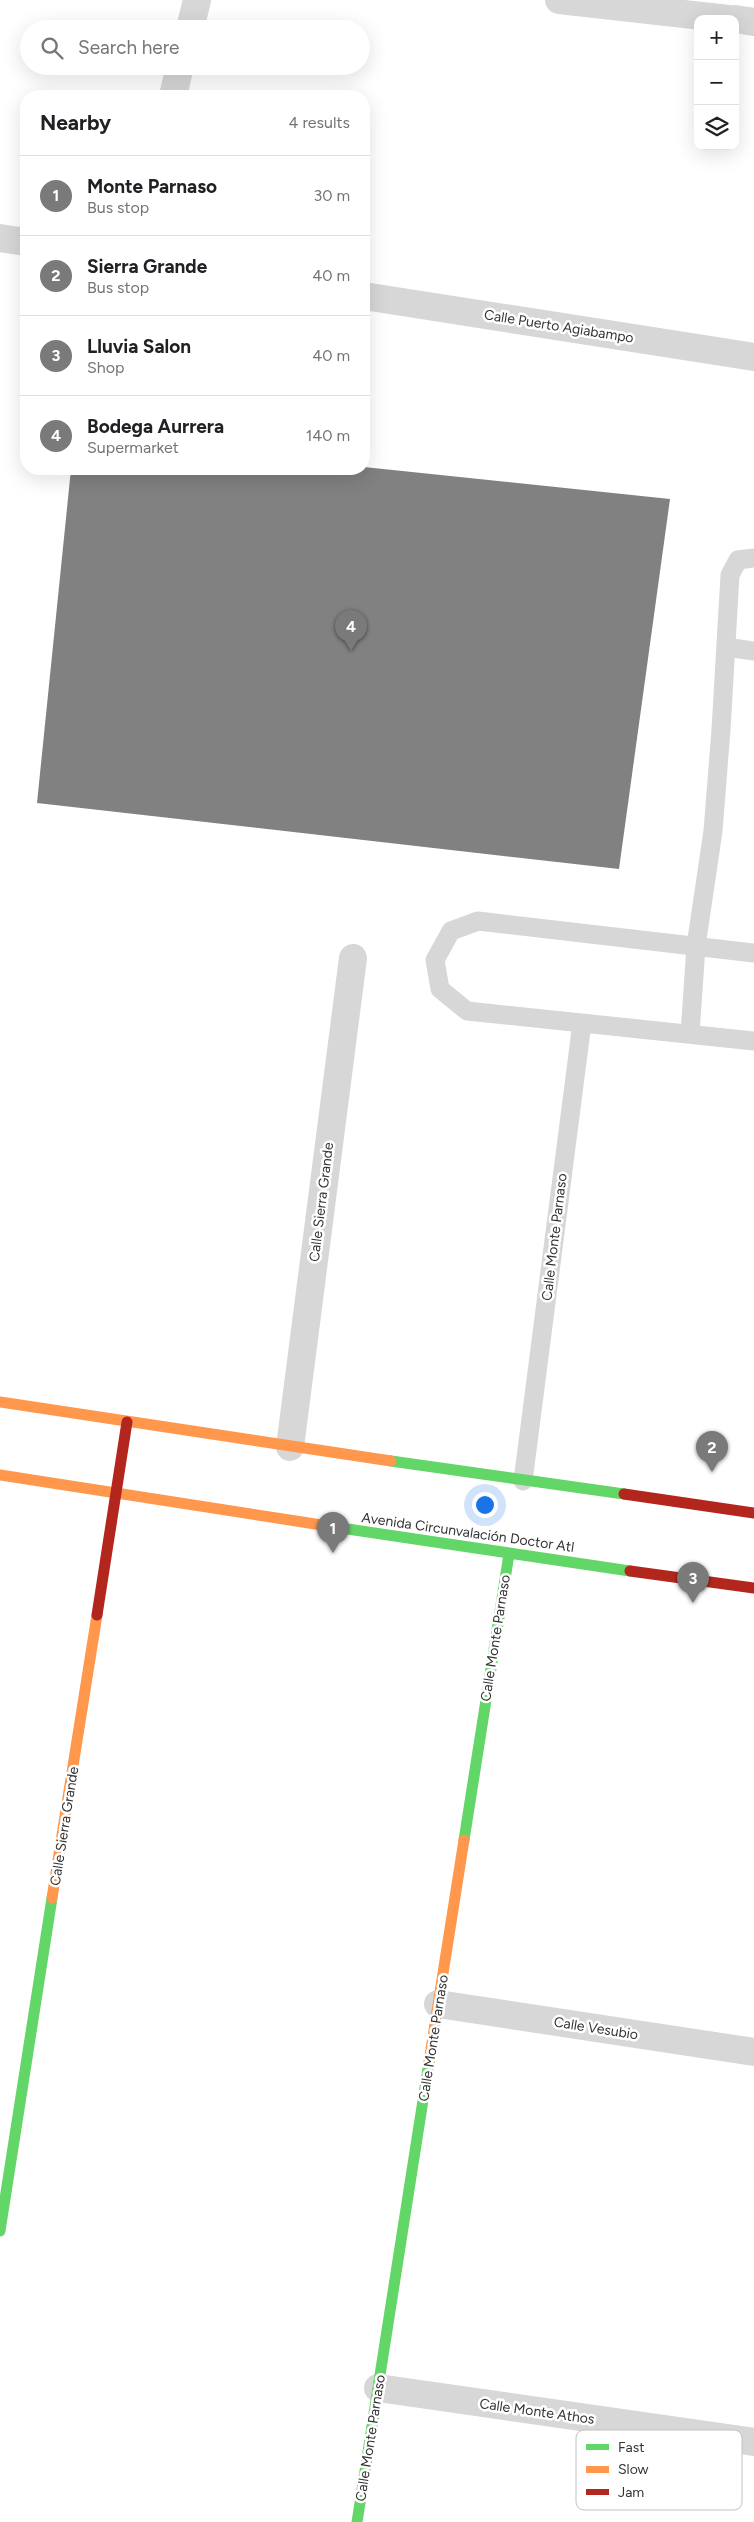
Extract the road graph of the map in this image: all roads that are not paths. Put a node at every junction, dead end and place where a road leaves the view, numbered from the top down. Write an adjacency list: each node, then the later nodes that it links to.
1 (197, 0): 4 (street)
2 (558, 0): 3 (street)
3 (694, 15)
4 (192, 20)
5 (739, 20): 6 (street)
6 (754, 22)
7 (178, 75): 8 (street)
8 (174, 90)
9 (0, 238): 10 (street)
10 (20, 241)
11 (370, 297): 12 (street, Calle Puerto Agiabampo)
12 (754, 357)
13 (754, 558): 14 (lane)
14 (726, 647): 15 (lane); 16 (lane)
15 (754, 650)
16 (696, 946): 17 (lane); 19 (lane); 20 (lane)
17 (754, 953)
18 (353, 958): 24 (street, Calle Sierra Grande)
19 (582, 1024): 20 (lane); 26 (lane, Calle Monte Parnaso)
20 (690, 1034): 21 (lane)
21 (754, 1041)
22 (0, 1402): 23 (street)
23 (127, 1422): 24 (street); 27 (street, Calle Sierra Grande)
24 (290, 1447): 26 (street)
25 (0, 1476): 27 (street, Avenida Circunvalación Doctor Atl)
26 (523, 1481): 28 (street)
27 (116, 1494): 29 (street, Avenida Circunvalación Doctor Atl); 33 (street, Calle Sierra Grande)
28 (754, 1513)
29 (508, 1554): 30 (street, Avenida Circunvalación Doctor Atl); 31 (street, Calle Monte Parnaso)
30 (754, 1588)
31 (438, 2004): 32 (street, Calle Vesubio); 34 (street, Calle Monte Parnaso)
32 (754, 2052)
33 (0, 2231)
34 (378, 2388): 35 (street, Calle Monte Athos); 36 (street, Calle Monte Parnaso)
35 (670, 2430)
36 (357, 2522)

